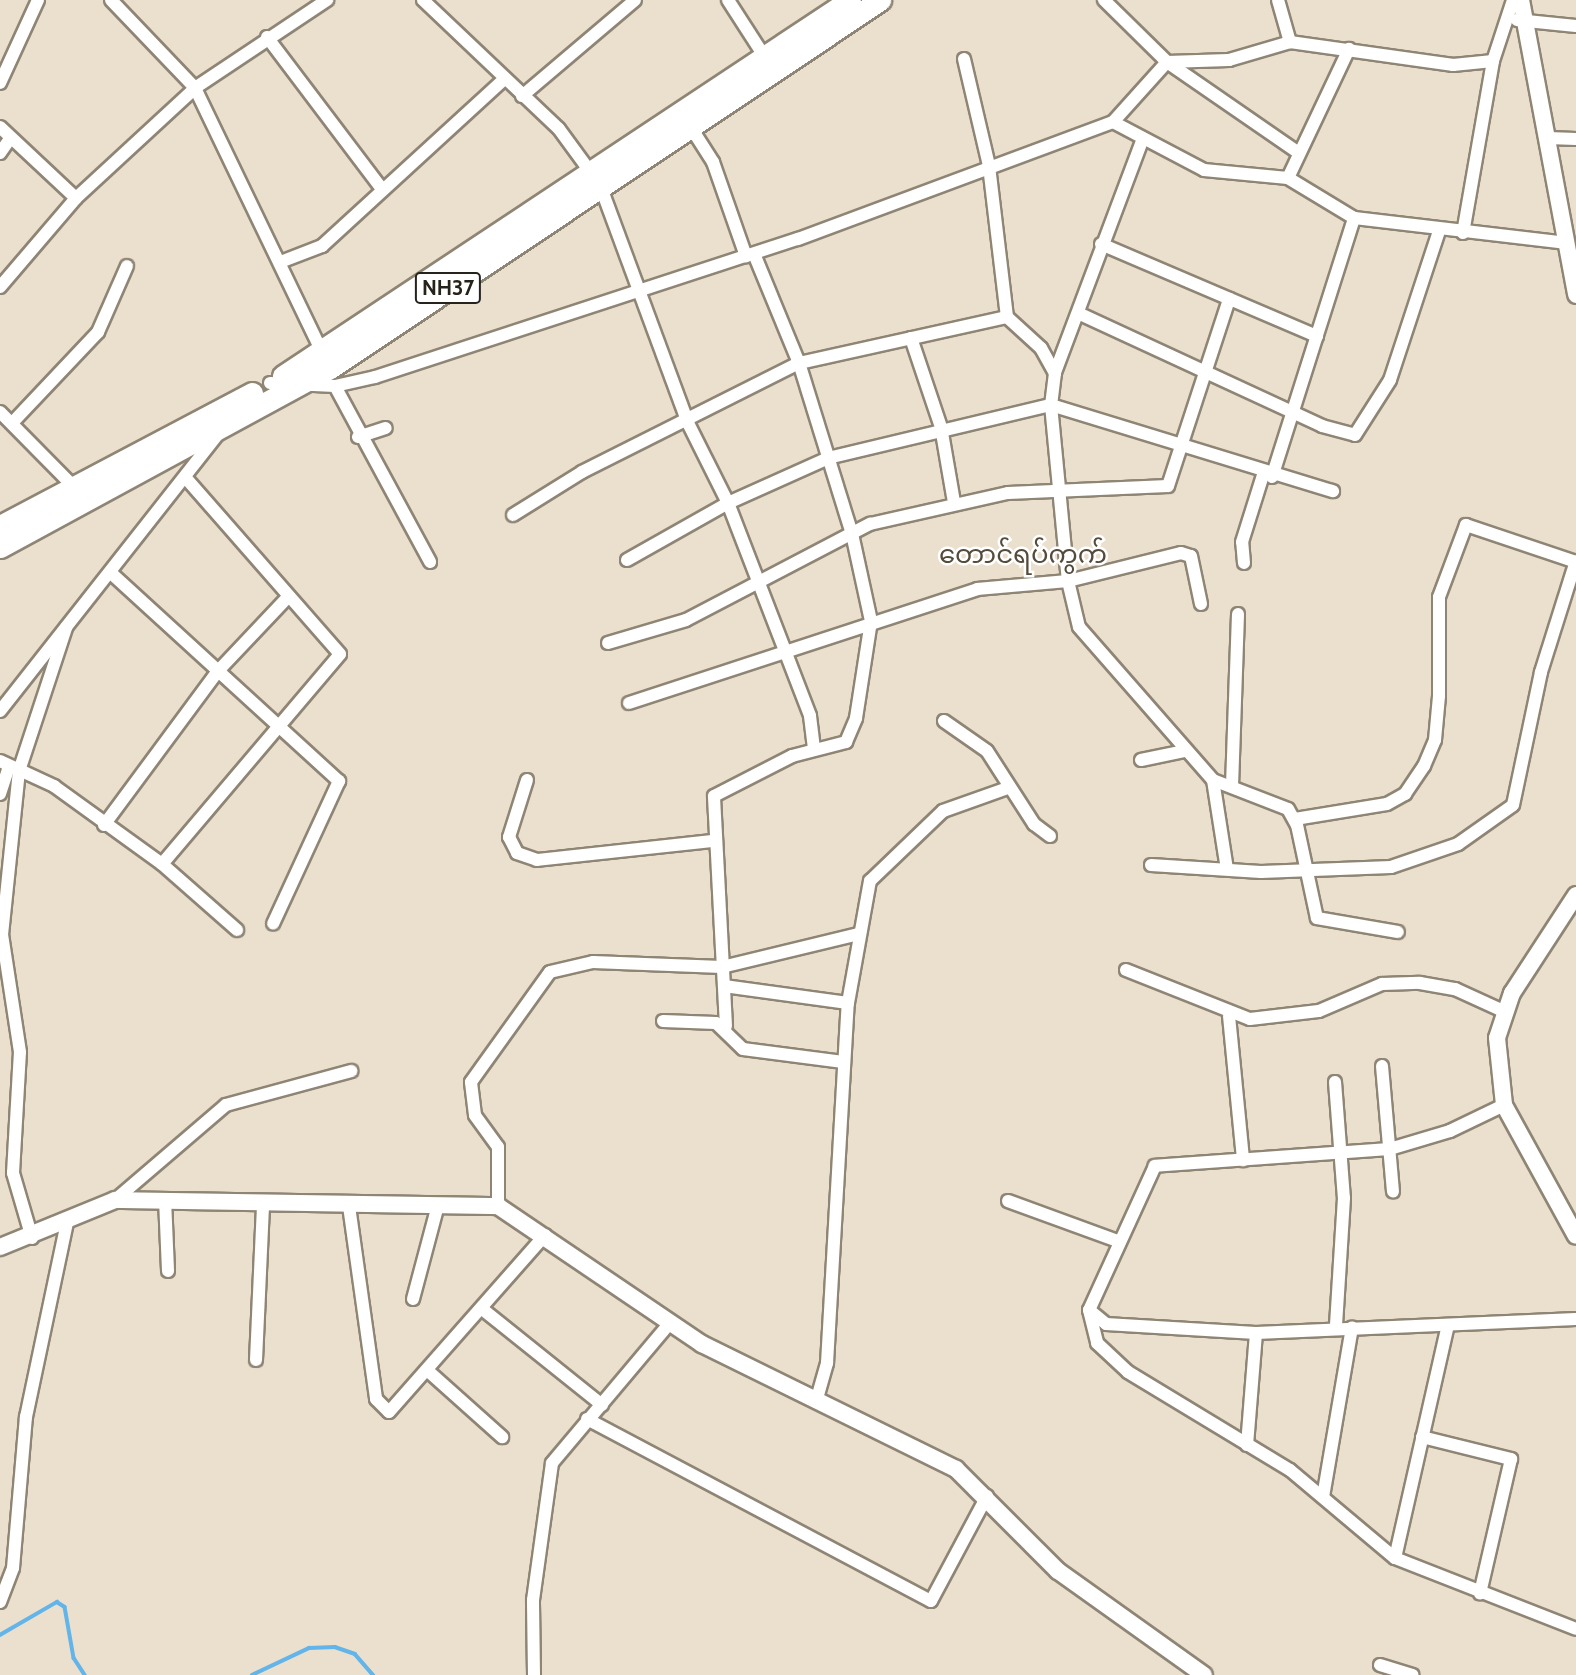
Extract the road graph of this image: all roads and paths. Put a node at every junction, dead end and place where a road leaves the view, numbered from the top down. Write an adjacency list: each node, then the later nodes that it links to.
1 (38, 0): 24 (street)
2 (111, 0): 25 (street)
3 (327, 0): 16 (street)
4 (423, 0): 23 (street)
5 (635, 0): 26 (street)
6 (729, 0): 22 (street)
7 (850, 0): 22 (highway, NH37)
8 (880, 0): 22 (highway, NH37)
9 (1104, 0): 21 (street)
10 (1278, 0): 17 (street)
11 (1513, 0): 13 (street)
12 (1521, 0): 14 (street)
13 (1507, 19): 14 (street); 20 (street)
14 (1525, 21): 15 (street); 30 (street)
15 (1576, 26)
16 (267, 37): 25 (street); 39 (street)
17 (1290, 42): 18 (street); 21 (street)
18 (1349, 49): 20 (street); 35 (street)
19 (964, 59): 36 (street)
20 (1493, 61): 43 (street)
21 (1167, 62): 27 (street); 35 (street)
22 (768, 63): 28 (highway, NH37); 37 (highway, NH37)
23 (503, 79): 26 (street); 39 (street)
24 (0, 83)
25 (195, 88): 40 (street); 47 (street)
26 (522, 96): 37 (street)
27 (1113, 122): 33 (street); 36 (street)
28 (690, 126): 37 (highway, NH37); 46 (street)
29 (0, 127): 32 (street)
30 (1548, 138): 31 (street); 45 (street)
31 (1576, 139)
32 (9, 140): 34 (street); 40 (street)
33 (1142, 141): 38 (street); 44 (street)
34 (0, 153)
35 (1299, 153): 38 (street)
36 (989, 166): 46 (street); 54 (street)
37 (596, 178): 50 (street); 57 (highway, NH37); 61 (highway, NH37)
38 (1288, 178): 41 (street)
39 (383, 189): 47 (street)
40 (76, 198): 49 (street)
41 (1354, 218): 42 (street); 55 (street)
42 (1439, 231): 43 (street); 66 (street)
43 (1463, 233): 45 (street)
44 (1101, 244): 52 (street); 53 (street)
45 (1571, 250): 51 (street)
46 (750, 255): 50 (street); 58 (street)
47 (283, 261): 57 (street)
48 (127, 266): 67 (street)
49 (0, 287)
50 (637, 292): 62 (street); 68 (street)
51 (1576, 295)
52 (1228, 299): 55 (street); 59 (street)
53 (1078, 313): 59 (street); 60 (street)
54 (1007, 317): 56 (street); 60 (street)
55 (1317, 336): 66 (street)
56 (911, 338): 58 (street); 70 (street)
57 (323, 354): 61 (highway, NH37)
58 (799, 363): 68 (street); 74 (street)
59 (1208, 372): 66 (street); 73 (street)
60 (1055, 373): 64 (street)
61 (279, 385): 62 (street); 63 (highway, NH37); 69 (highway, NH37)
62 (335, 386): 72 (street)
63 (238, 401): 69 (street); 79 (highway, NH37)
64 (1051, 405): 70 (street); 73 (street); 77 (street)
65 (0, 412): 67 (street)
66 (1293, 413): 75 (street)
67 (13, 422): 79 (street)
68 (688, 423): 81 (street); 82 (street)
69 (225, 425): 76 (street); 79 (highway, NH37)
70 (941, 427): 74 (street); 80 (street)
71 (386, 428): 72 (street)
72 (358, 437): 88 (street)
73 (1179, 449): 75 (street); 77 (street)
74 (828, 458): 81 (street); 84 (street)
75 (1268, 476): 78 (street); 89 (street)
76 (187, 478): 90 (street); 93 (street)
77 (1060, 490): 80 (street); 91 (street)
78 (1333, 491)
79 (79, 494): 83 (highway, NH37); 85 (highway, NH37)
80 (954, 502): 84 (street)
81 (728, 503): 86 (street); 92 (street)
82 (513, 515)
83 (0, 526)
84 (852, 534): 92 (street); 96 (street)
85 (0, 547)
86 (627, 560)
87 (1576, 561): 114 (street); 121 (street)
88 (430, 562)
89 (1244, 563)
90 (111, 573): 97 (street); 100 (street)
91 (1068, 581): 94 (street); 96 (street); 106 (street)
92 (759, 587): 98 (street); 99 (street)
93 (289, 596): 100 (street); 104 (street)
94 (1201, 604)
95 (1238, 614): 111 (street)
96 (871, 621): 99 (street); 105 (street)
97 (66, 628): 102 (street); 108 (street)
98 (608, 643)
99 (785, 654): 101 (street); 105 (street)
100 (218, 671): 104 (street); 115 (street)
101 (629, 703)
102 (0, 711)
103 (944, 721): 112 (street)
104 (279, 726): 118 (street); 123 (street)
105 (814, 748): 117 (street)
106 (1185, 751): 107 (street); 110 (street)
107 (1140, 760)
108 (9, 766): 113 (street); 115 (street); 154 (street)
109 (527, 780): 117 (street)
110 (1213, 780): 111 (street); 120 (street)
111 (1232, 786): 114 (street)
112 (1008, 788): 116 (street); 126 (street)
113 (0, 794)
114 (1295, 819): 121 (street)
115 (104, 825): 118 (street)
116 (1050, 836)
117 (713, 841): 127 (street)
118 (162, 864): 124 (street)
119 (1151, 865): 120 (street)
120 (1227, 869): 121 (street)
121 (1304, 869): 125 (street)
122 (1576, 895): 131 (street)
123 (273, 924)
124 (237, 930)
125 (1398, 932)
126 (858, 934): 127 (street); 130 (street)
127 (722, 967): 129 (street); 150 (street)
128 (1126, 970): 132 (street)
129 (724, 986): 130 (street); 134 (street)
130 (848, 1003): 135 (street)
131 (1503, 1010): 132 (street); 139 (street)
132 (1229, 1016): 142 (street)
133 (663, 1021): 134 (street)
134 (726, 1026): 135 (street)
135 (843, 1062): 169 (street)
136 (1382, 1066): 140 (street)
137 (351, 1071): 145 (street)
138 (1335, 1082): 141 (street)
139 (1504, 1105): 140 (street); 153 (street)
140 (1390, 1149): 141 (street); 143 (street)
141 (1340, 1153): 142 (street); 163 (street)
142 (1243, 1160): 155 (street)
143 (1393, 1192)
144 (165, 1199): 145 (street); 147 (street); 157 (street)
145 (115, 1200): 151 (street)
146 (1008, 1201): 155 (street)
147 (262, 1203): 149 (street); 167 (street)
148 (438, 1205): 149 (street); 150 (street); 158 (street)
149 (349, 1206): 168 (street)
150 (498, 1206): 152 (street)
151 (67, 1222): 154 (street); 178 (street)
152 (545, 1235): 159 (street); 162 (street)
153 (1576, 1236)
154 (32, 1238): 156 (street)
155 (1118, 1241): 160 (street)
156 (0, 1247)
157 (168, 1270)
158 (413, 1299)
159 (481, 1308): 168 (street); 170 (street)
160 (1089, 1310): 166 (street); 174 (street)
161 (1576, 1319): 165 (street)
162 (670, 1323): 169 (street); 170 (street)
163 (1336, 1325): 164 (street); 166 (street)
164 (1352, 1327): 165 (street); 176 (street)
165 (1447, 1329): 173 (street)
166 (1256, 1333): 174 (street)
167 (256, 1360)
168 (427, 1370): 172 (street)
169 (816, 1402): 175 (street)
170 (602, 1405): 171 (street)
171 (587, 1419): 175 (street); 184 (street)
172 (502, 1437)
173 (1422, 1437): 179 (street); 180 (street)
174 (1247, 1445): 176 (street)
175 (987, 1496): 185 (street)
176 (1322, 1497): 179 (street)
177 (0, 1543): 178 (street)
178 (14, 1547): 181 (street)
179 (1395, 1558): 180 (street)
180 (1480, 1593): 182 (street)
181 (0, 1602)
182 (1576, 1629)
183 (1380, 1665): 186 (street)
184 (534, 1675)
185 (1204, 1675)
186 (1412, 1675)

